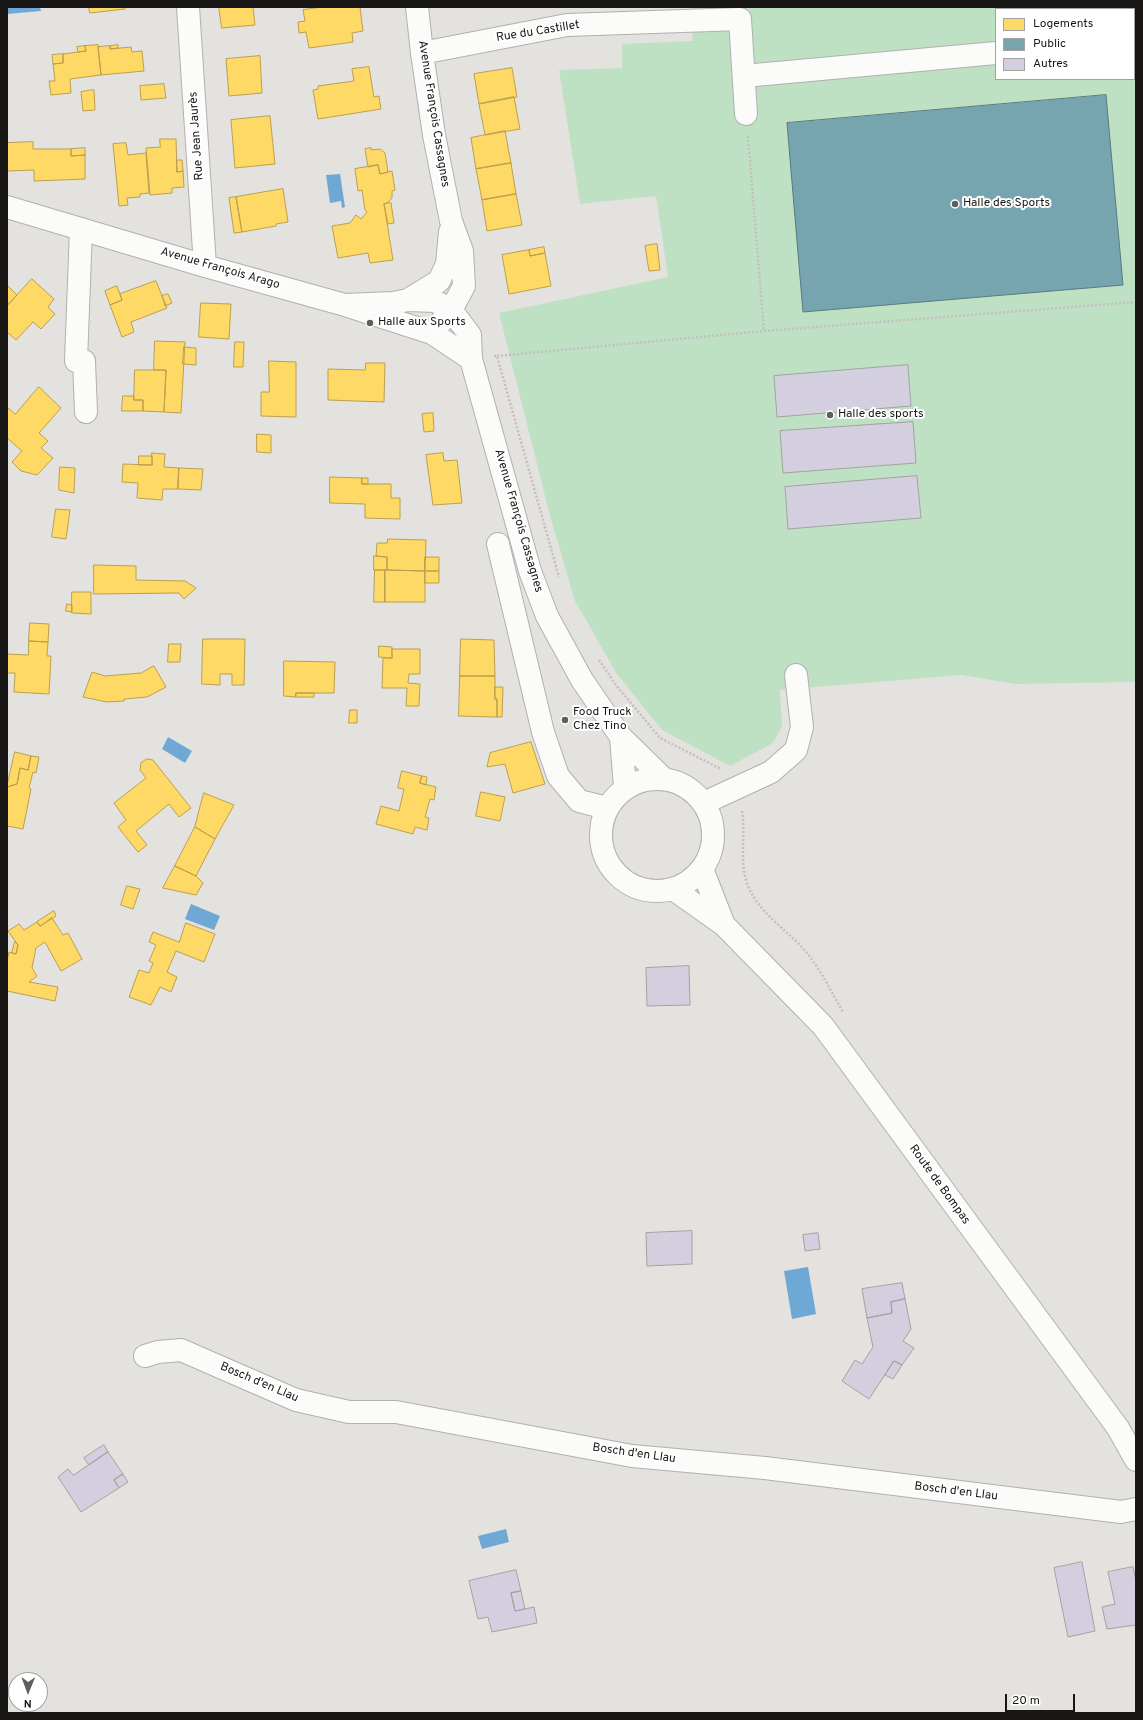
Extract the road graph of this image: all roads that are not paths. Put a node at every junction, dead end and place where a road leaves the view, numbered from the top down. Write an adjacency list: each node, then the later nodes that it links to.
1 (188, 7): 12 (main road, Rue Jean Jaurès)
2 (417, 7): 5 (main road, Avenue François Cassagnes)
3 (655, 15): 5 (main road, Rue du Castillet); 6 (main road, Rue du Castillet)
4 (995, 52): 6 (main road)
5 (422, 53): 9 (main road, Avenue François Cassagnes)
6 (744, 76): 7 (main road)
7 (746, 114)
8 (7, 207): 10 (main road, Avenue François Arago)
9 (452, 220): 11 (main road, Avenue François Cassagnes); 15 (main road, Avenue François Cassagnes)
10 (81, 229): 12 (main road, Avenue François Arago); 18 (main road)
11 (447, 264): 13 (main road, Avenue François Cassagnes); 15 (main road, Avenue François Cassagnes)
12 (205, 266): 14 (main road, Avenue François Arago)
13 (408, 300): 14 (main road, Avenue François Cassagnes); 15 (main road, Avenue François Cassagnes)
14 (345, 305): 16 (main road, Avenue François Arago)
15 (443, 305): 16 (main road, Avenue François Cassagnes); 17 (main road, Avenue François Cassagnes)
16 (432, 333): 17 (main road)
17 (471, 359): 21 (main road, Avenue François Cassagnes)
18 (86, 412)
19 (498, 544): 25 (main road)
20 (796, 675): 24 (main road)
21 (621, 737): 22 (main road, Avenue François Cassagnes); 23 (main road, Avenue François Cassagnes)
22 (663, 778): 23 (main road); 24 (main road)
23 (625, 787): 25 (main road)
24 (704, 803): 26 (main road)
25 (607, 808): 27 (main road)
26 (702, 869): 27 (main road); 28 (main road, Route de Bompas)
27 (673, 889): 28 (main road, Route de Bompas)
28 (724, 925): 30 (main road, Route de Bompas)
29 (145, 1356): 31 (main road, Bosch d'en Llau)
30 (1136, 1460)
31 (1136, 1509)

